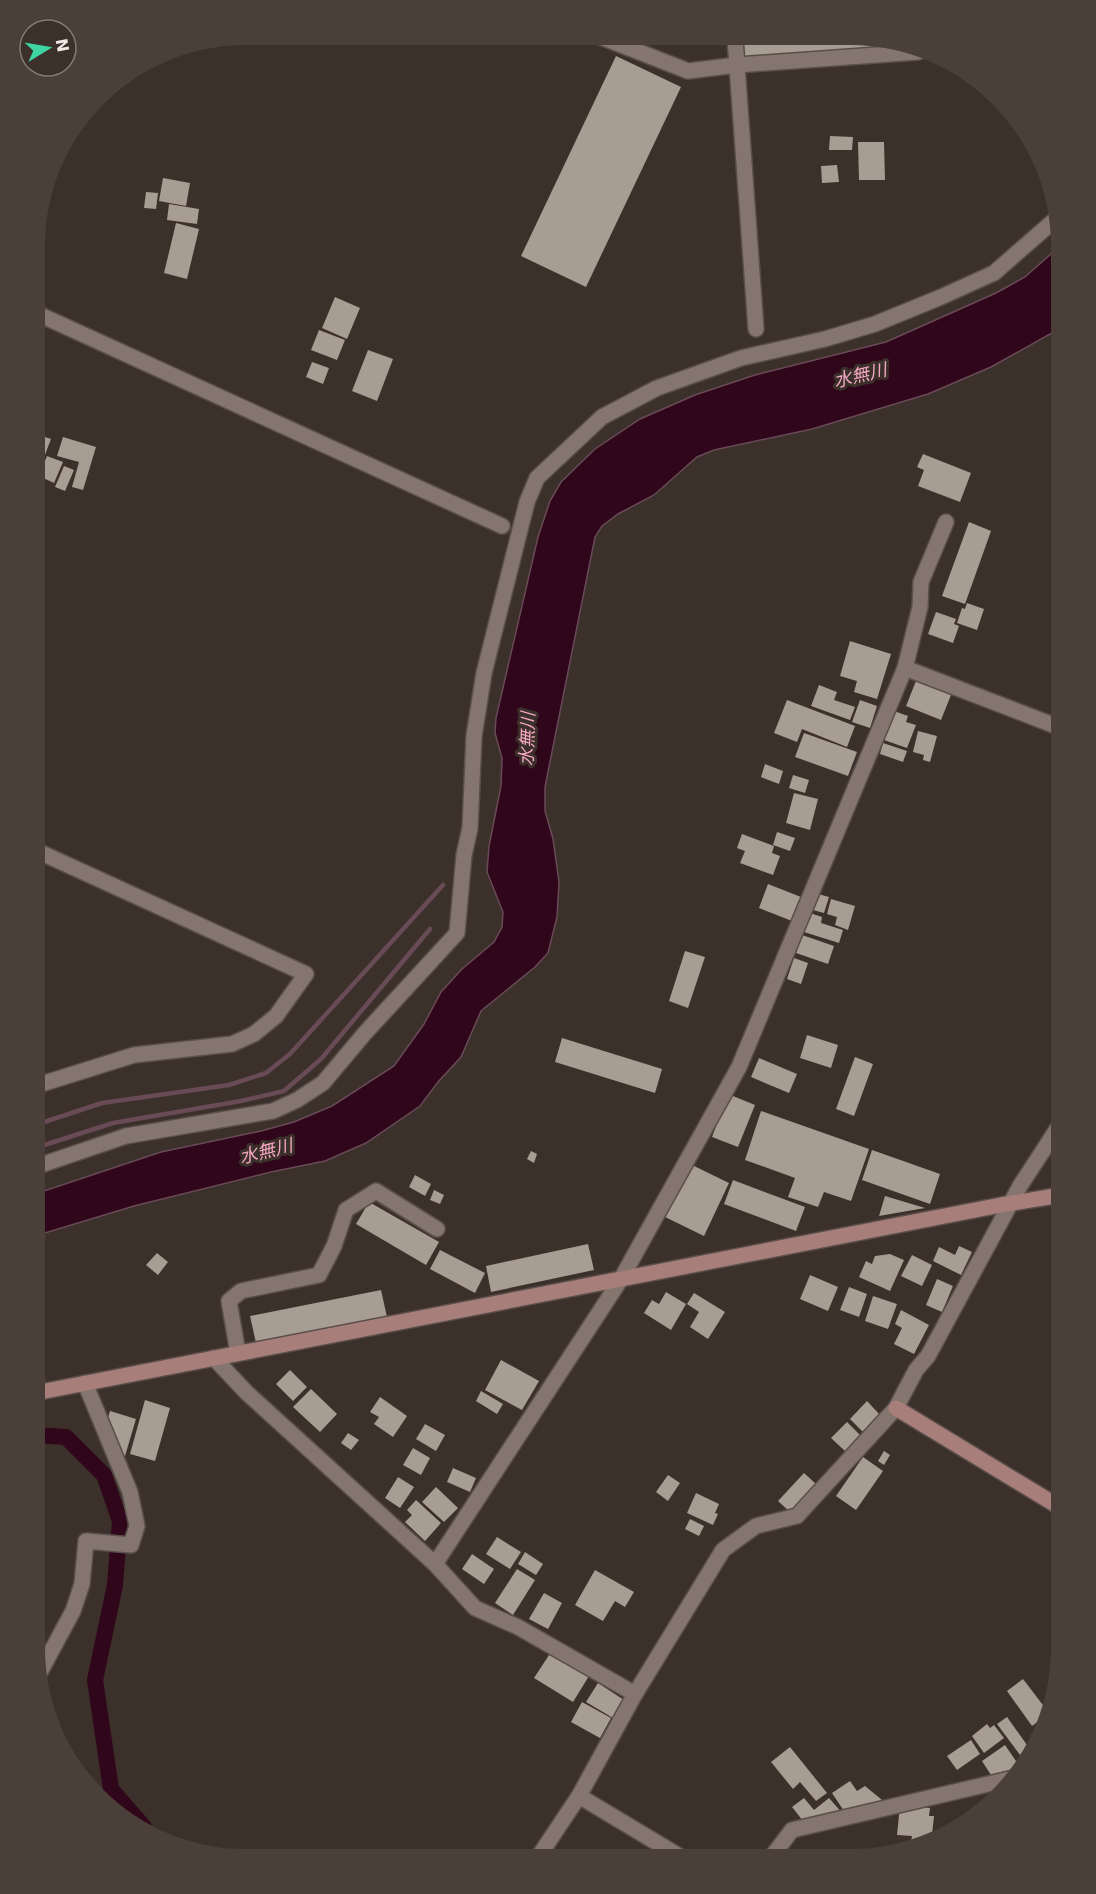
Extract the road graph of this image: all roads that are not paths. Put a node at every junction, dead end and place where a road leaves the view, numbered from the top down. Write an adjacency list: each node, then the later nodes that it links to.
1 (621, 45): 4 (street)
2 (736, 45): 4 (street)
3 (905, 53): 4 (street)
4 (737, 65): 7 (street)
5 (1049, 225): 15 (street)
6 (45, 317): 9 (street)
7 (756, 329)
8 (946, 522): 10 (street)
9 (502, 526)
10 (905, 668): 11 (street); 19 (street)
11 (1051, 724)
12 (45, 854): 13 (street)
13 (45, 1083)
14 (1051, 1139): 17 (street)
15 (45, 1164)
16 (1051, 1197): 17 (street)
17 (1010, 1204): 19 (street); 24 (street)
18 (437, 1229): 20 (street)
19 (621, 1279): 20 (street); 26 (street)
20 (238, 1353): 21 (street)
21 (214, 1358): 22 (street); 26 (street)
22 (85, 1383): 23 (street); 27 (street)
23 (45, 1391)
24 (896, 1408): 25 (street); 28 (street)
25 (1051, 1502)
26 (435, 1564): 28 (street)
27 (46, 1661)
28 (635, 1694): 30 (street)
29 (1000, 1781): 33 (street)
30 (579, 1796): 31 (street); 32 (street)
31 (544, 1849)
32 (667, 1849)
33 (778, 1849)

